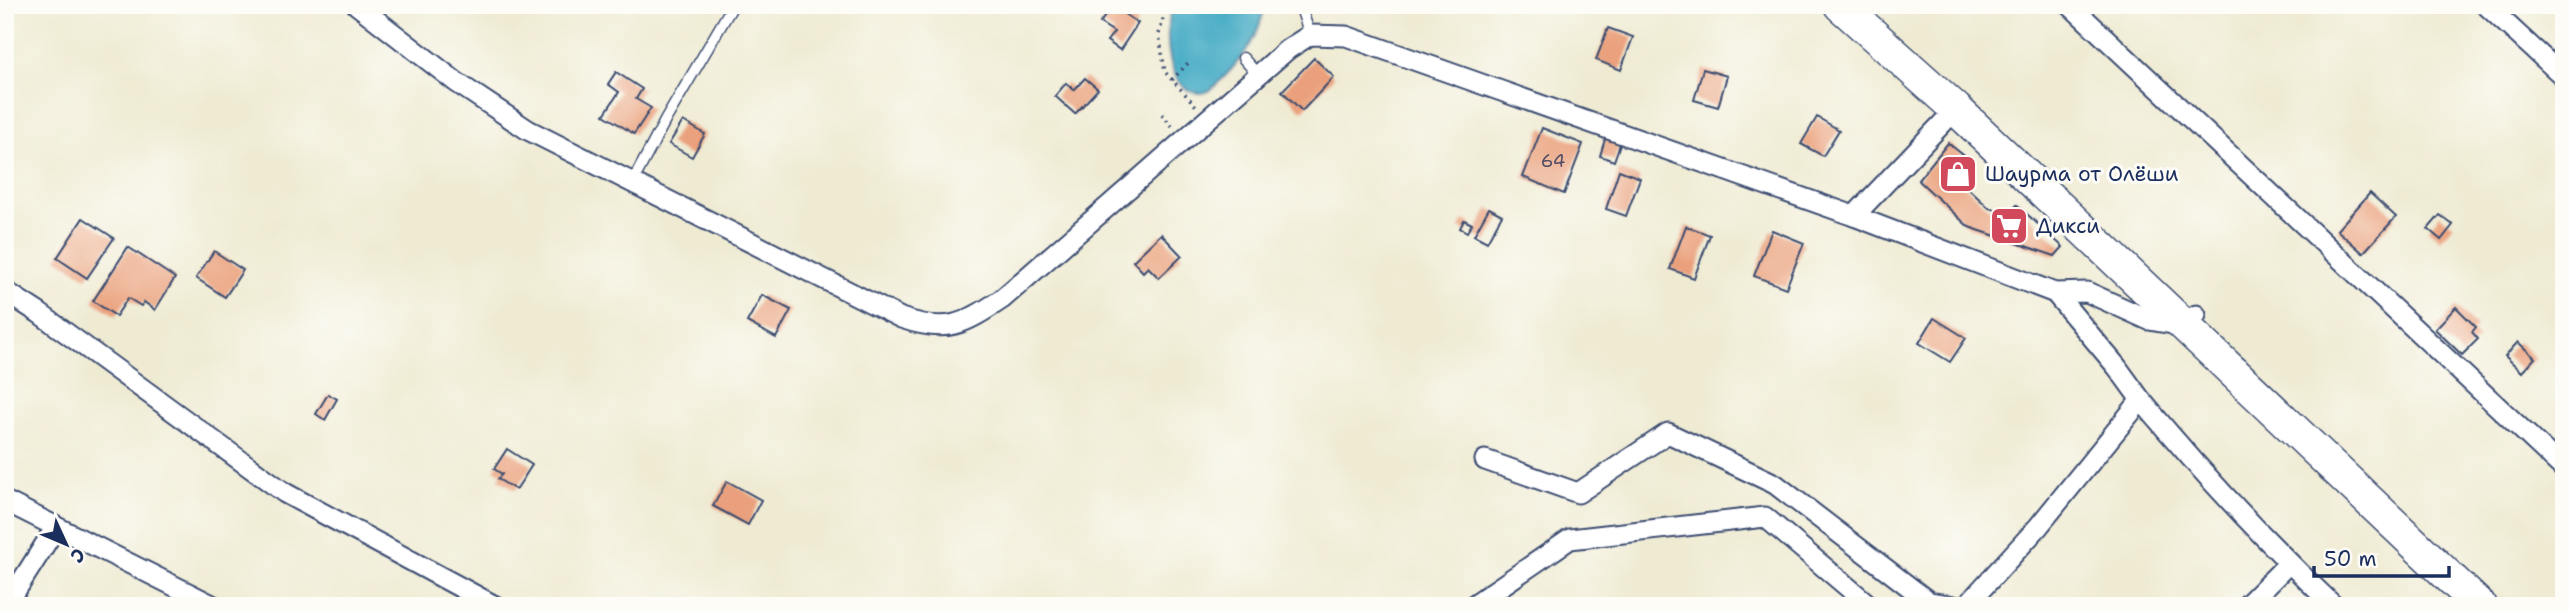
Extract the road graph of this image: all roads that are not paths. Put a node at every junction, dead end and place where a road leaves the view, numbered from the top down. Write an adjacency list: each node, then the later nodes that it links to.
1 (357, 5): 13 (street)
2 (733, 5): 13 (lane)
3 (1300, 5): 8 (lane)
4 (1840, 5): 12 (main road)
5 (1866, 5): 17 (main road)
6 (2070, 5): 20 (street)
7 (2486, 5): 11 (street)
8 (1310, 35): 10 (street); 14 (street)
9 (1243, 58): 10 (lane)
10 (1258, 75): 13 (street)
11 (2564, 77)
12 (1956, 109): 14 (street); 17 (main road)
13 (632, 183)
14 (1854, 216): 16 (street)
15 (5, 291): 26 (street)
16 (2055, 293): 17 (street); 18 (street)
17 (2190, 320): 33 (main road); 34 (main road)
18 (2141, 400): 23 (street); 30 (street)
19 (1485, 460): 29 (street)
20 (2564, 469)
21 (5, 502): 22 (street)
22 (56, 527): 24 (street); 25 (street)
23 (2288, 563): 31 (street); 32 (street)
24 (6, 606)
25 (214, 606)
26 (495, 606)
27 (1472, 606): 28 (street)
28 (1870, 606)
29 (1954, 606)
30 (1966, 606)
31 (2246, 606)
32 (2334, 606)
33 (2480, 606)
34 (2505, 606)

